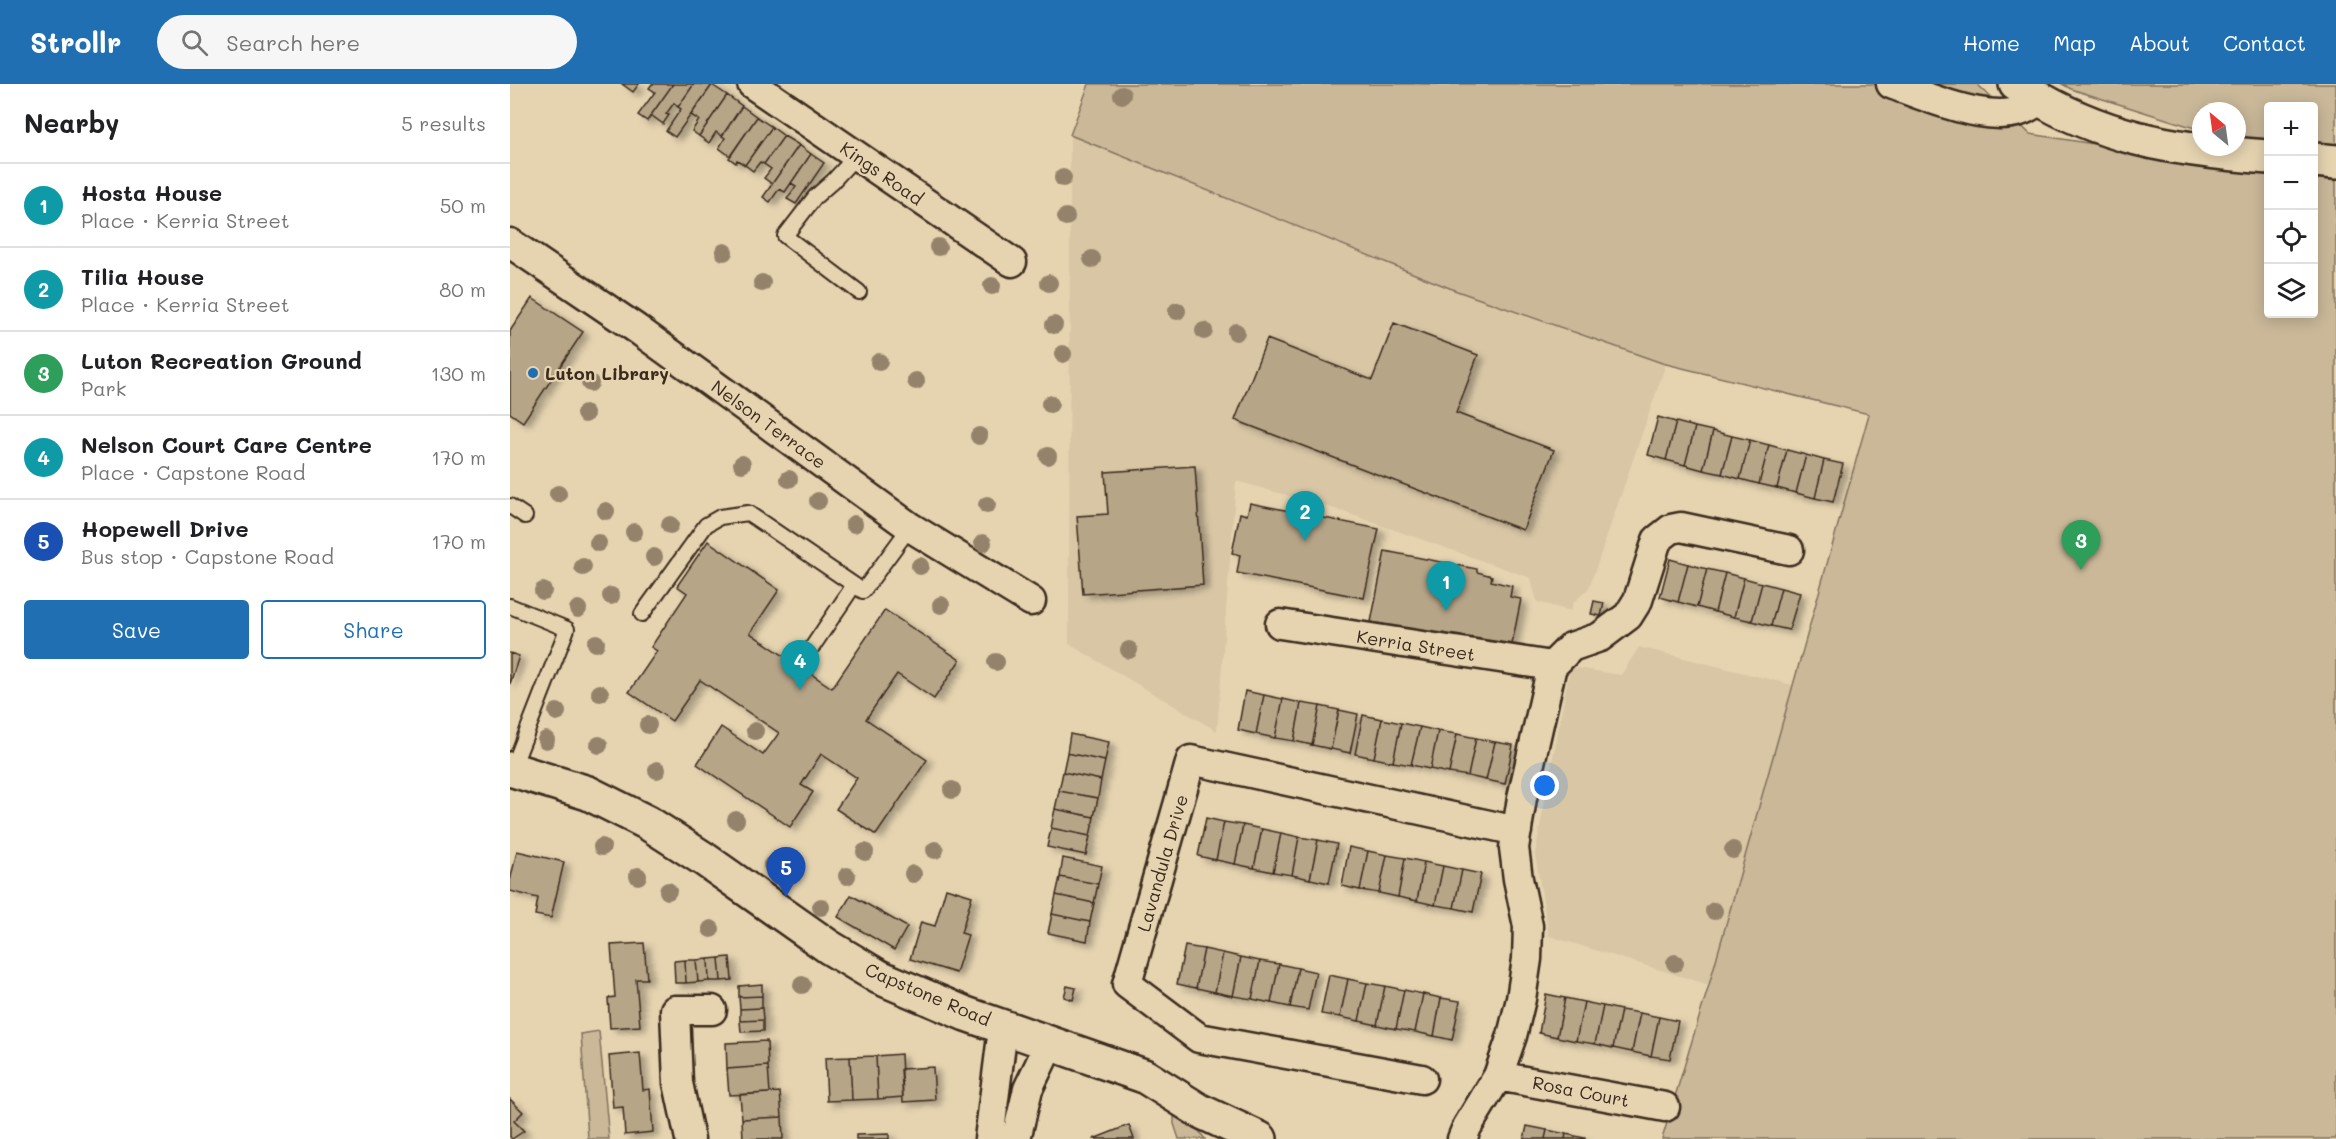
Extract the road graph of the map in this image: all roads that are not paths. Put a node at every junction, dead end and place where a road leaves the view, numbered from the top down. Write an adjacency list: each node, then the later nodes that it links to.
1 (752, 84): 4 (street, Kings Road)
2 (1891, 84): 3 (street)
3 (2027, 91): 5 (street)
4 (857, 155): 9 (street, Kings Road); 10 (lane)
5 (2264, 157)
6 (2318, 160): 7 (street)
7 (2336, 162)
8 (510, 243): 13 (street, Nelson Terrace)
9 (1012, 262)
10 (859, 292)
11 (510, 506): 12 (lane)
12 (525, 516)
13 (910, 527): 15 (lane); 16 (street, Nelson Terrace)
14 (1789, 550): 21 (street)
15 (854, 585): 18 (lane); 20 (lane)
16 (1031, 601)
17 (510, 606): 22 (lane)
18 (642, 614)
19 (1280, 624): 21 (street, Kerria Street)
20 (813, 645)
21 (1552, 666): 23 (street)
22 (511, 770): 25 (street, Capstone Road)
23 (1517, 831): 27 (street); 28 (street, Lavandula Drive)
24 (712, 1010): 32 (street)
25 (1006, 1027): 26 (street, Capstone Road); 33 (street)
26 (1050, 1043): 30 (street, Capstone Road); 34 (street)
27 (1498, 1076): 29 (street, Rosa Court); 31 (street)
28 (1422, 1078)
29 (1665, 1107)
30 (1200, 1111): 35 (street, Capstone Road); 36 (street, Capstone Road)
31 (1459, 1135)
32 (690, 1139)
33 (989, 1139)
34 (1016, 1139)
35 (1224, 1139)
36 (1260, 1139)

